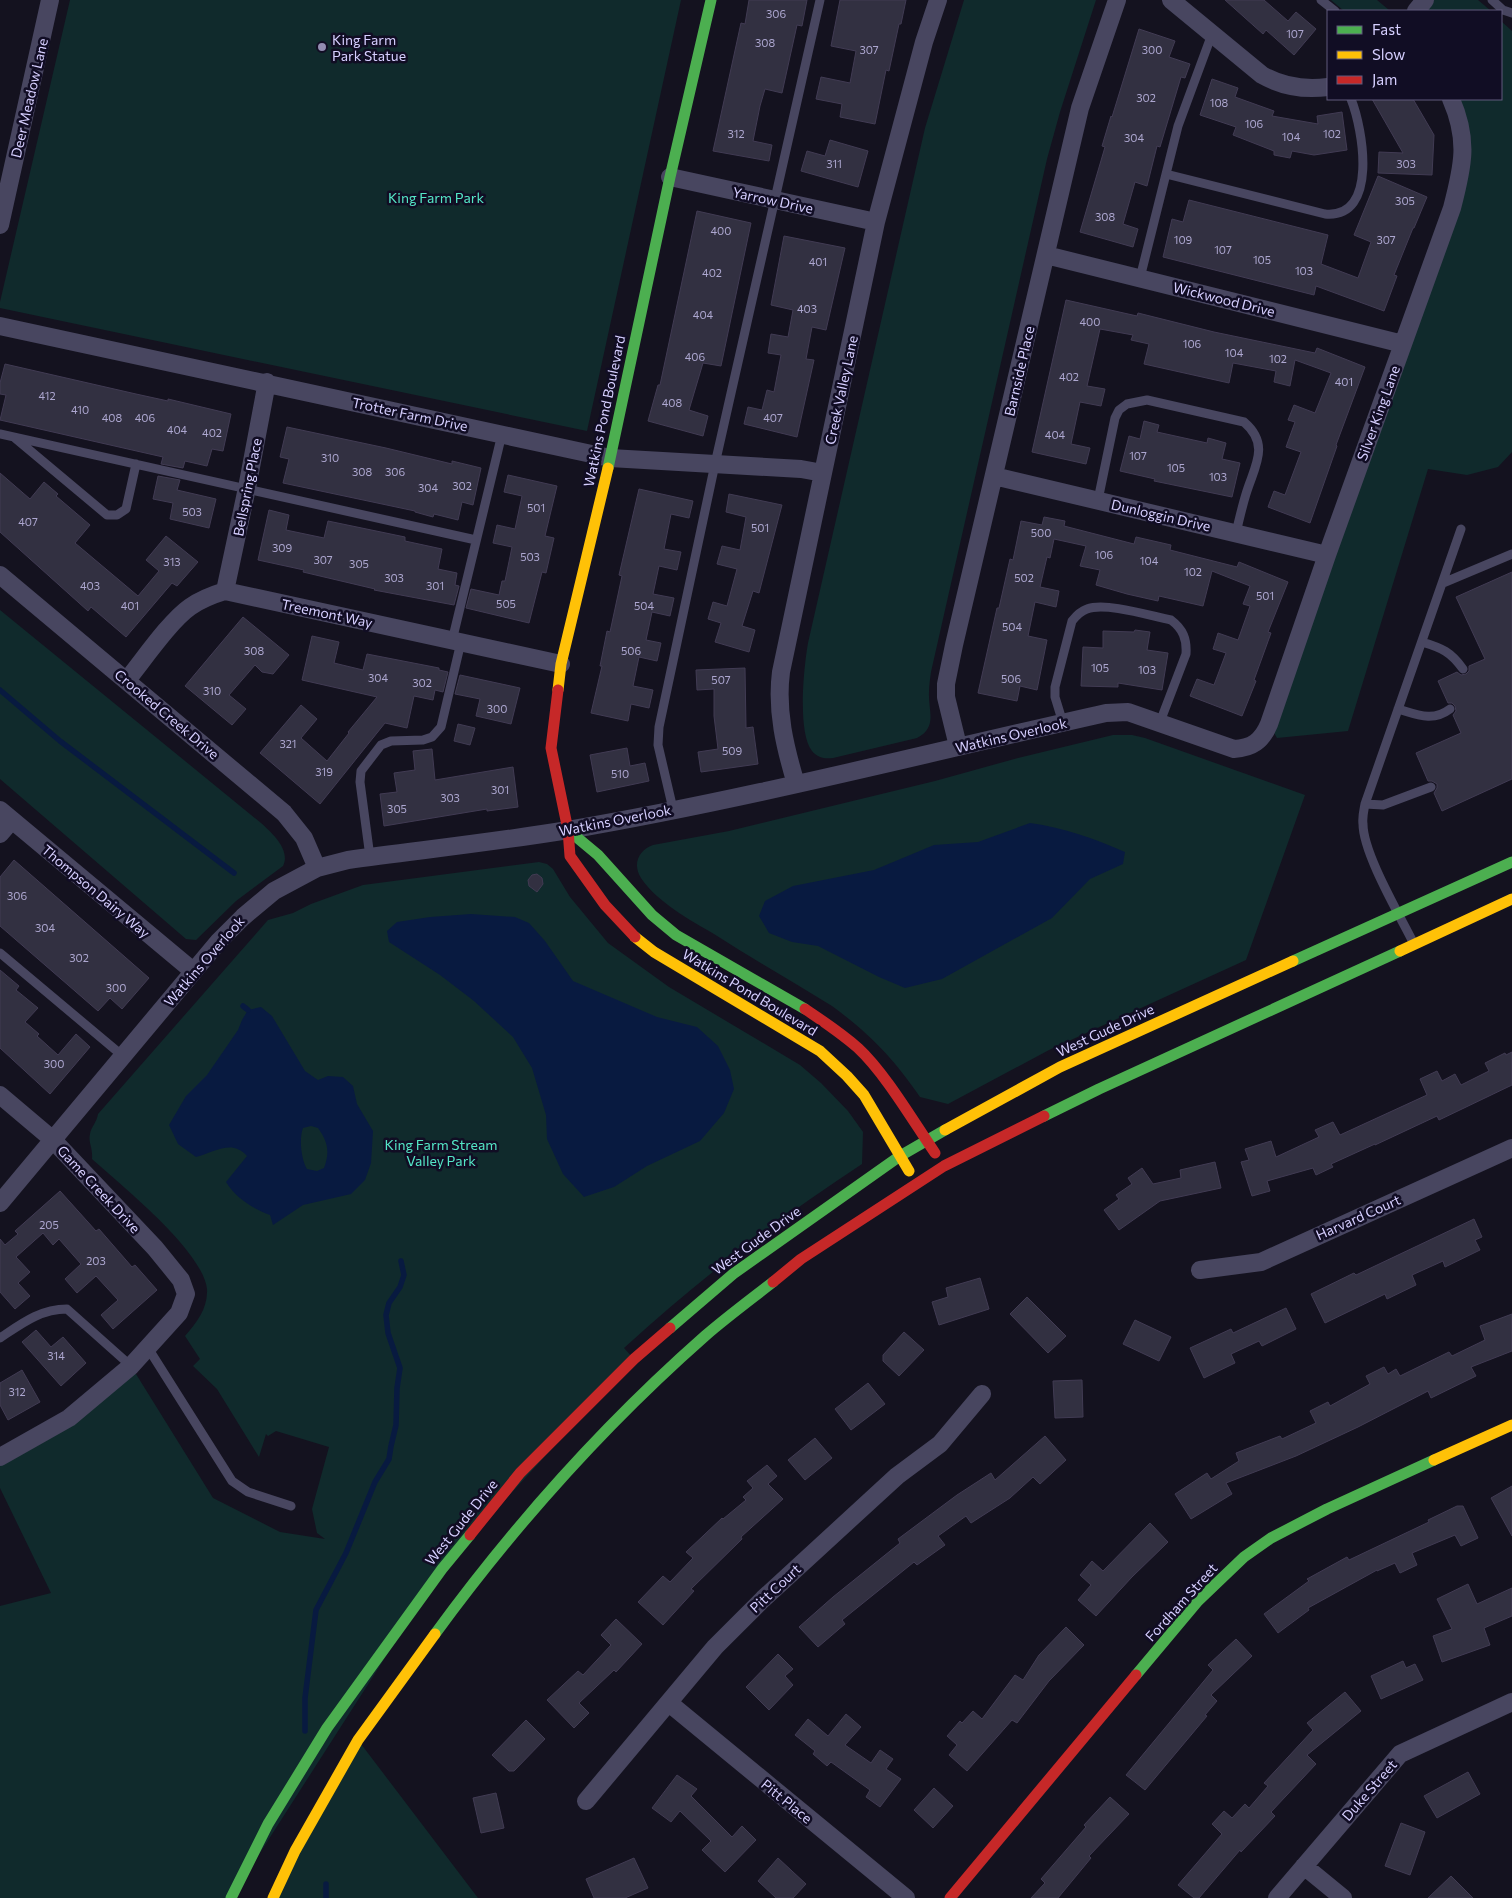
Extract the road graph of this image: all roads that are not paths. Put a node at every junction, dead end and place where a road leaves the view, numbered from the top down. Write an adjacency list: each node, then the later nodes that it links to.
1 (50, 0): 21 (street, Deer Meadow Lane)
2 (711, 0): 18 (main road, Watkins Pond Boulevard)
3 (820, 0): 19 (lane)
4 (938, 0): 20 (street, Creek Valley Lane)
5 (1117, 0): 22 (street, Barnside Place)
6 (1171, 0): 13 (street)
7 (1322, 0): 10 (lane)
8 (1425, 0): 11 (street)
9 (1492, 0): 12 (lane)
10 (1334, 10)
11 (1417, 10)
12 (1512, 13)
13 (1212, 34): 14 (street); 17 (lane)
14 (1327, 87)
15 (1351, 100): 17 (lane)
16 (1451, 100): 25 (street, Silver King Lane)
17 (1166, 174): 23 (lane)
18 (670, 177): 19 (street, Yarrow Drive); 30 (main road, Watkins Pond Boulevard)
19 (776, 200): 20 (street, Yarrow Drive); 32 (lane)
20 (876, 222): 33 (street, Creek Valley Lane)
21 (0, 225)
22 (1046, 254): 23 (street, Wickwood Drive); 34 (street, Barnside Place)
23 (1140, 278): 25 (street, Wickwood Drive)
24 (0, 326): 26 (street, Trotter Farm Drive)
25 (1403, 344): 41 (street, Silver King Lane)
26 (267, 382): 28 (street, Trotter Farm Drive); 35 (street, Bellspring Place)
27 (0, 434): 29 (lane)
28 (502, 434): 30 (street, Trotter Farm Drive); 39 (lane)
29 (14, 437): 31 (lane); 31 (lane)
30 (610, 458): 32 (street, Trotter Farm Drive); 47 (main road, Watkins Pond Boulevard)
31 (136, 464): 35 (lane)
32 (715, 464): 33 (street, Trotter Farm Drive); 59 (lane)
33 (823, 472): 56 (street, Creek Valley Lane)
34 (994, 476): 36 (street, Dunloggin Drive); 55 (street, Barnside Place)
35 (247, 488): 39 (lane); 44 (street, Bellspring Place)
36 (1098, 500): 38 (street, Dunloggin Drive); 38 (lane)
37 (1461, 529): 43 (lane)
38 (1236, 533): 41 (street, Dunloggin Drive)
39 (476, 540): 45 (lane)
40 (1512, 554): 43 (lane)
41 (1327, 555): 54 (street, Silver King Lane)
42 (0, 575): 49 (street, Crooked Creek Drive)
43 (1442, 583): 46 (lane)
44 (225, 591): 45 (street, Treemont Way); 49 (street)
45 (456, 641): 47 (street, Treemont Way); 63 (lane)
46 (1422, 642): 48 (lane); 50 (lane)
47 (561, 664): 61 (main road, Watkins Pond Boulevard)
48 (1463, 669)
49 (127, 680): 65 (street, Crooked Creek Drive)
50 (1398, 709): 51 (lane); 58 (lane)
51 (1450, 709)
52 (1160, 722): 53 (street, Watkins Overlook); 53 (lane); 54 (street, Watkins Overlook)
53 (1064, 723): 55 (street, Watkins Overlook)
54 (1269, 724)
55 (958, 746): 56 (street, Watkins Overlook)
56 (796, 784): 59 (street, Watkins Overlook)
57 (1431, 787): 58 (lane)
58 (1365, 804): 67 (lane)
59 (672, 810): 61 (street, Watkins Overlook)
60 (6, 815): 62 (street); 70 (street, Thompson Dairy Way)
61 (568, 830): 63 (street, Watkins Overlook); 74 (main road, Watkins Pond Boulevard); 76 (main road, Watkins Pond Boulevard)
62 (0, 834)
63 (370, 857): 65 (street, Watkins Overlook)
64 (1512, 862): 67 (main road, West Gude Drive)
65 (318, 868): 70 (street, Watkins Overlook)
66 (1512, 899): 68 (main road)
67 (1399, 913): 68 (lane); 74 (main road, West Gude Drive)
68 (1414, 944): 77 (main road)
69 (0, 953): 71 (lane)
70 (193, 971): 71 (street, Watkins Overlook)
71 (124, 1057): 73 (street, Watkins Overlook)
72 (0, 1095): 73 (street, Game Creek Drive)
73 (52, 1139): 79 (street, Watkins Overlook); 82 (street, Game Creek Drive)
74 (926, 1140): 76 (main road, West Gude Drive); 77 (main road, Watkins Pond Boulevard)
75 (1512, 1148): 80 (street, Harvard Court)
76 (900, 1156): 78 (main road, Watkins Pond Boulevard); 92 (main road, West Gude Drive)
77 (944, 1166): 78 (main road)
78 (917, 1184): 93 (main road)
79 (0, 1203)
80 (1200, 1270)
81 (0, 1338): 83 (lane)
82 (148, 1348): 83 (street); 87 (lane)
83 (131, 1366): 86 (street)
84 (982, 1394): 89 (street, Pitt Court)
85 (1512, 1425): 95 (main road, Fordham Street)
86 (0, 1457)
87 (292, 1506)
88 (1512, 1702): 91 (street, Duke Street)
89 (669, 1703): 90 (street, Pitt Court); 94 (street, Pitt Place)
90 (586, 1801)
91 (1304, 1866): 96 (street, Duke Street); 97 (street)
92 (232, 1898)
93 (273, 1898)
94 (906, 1898)
95 (950, 1898)
96 (1277, 1898)
97 (1343, 1898)

